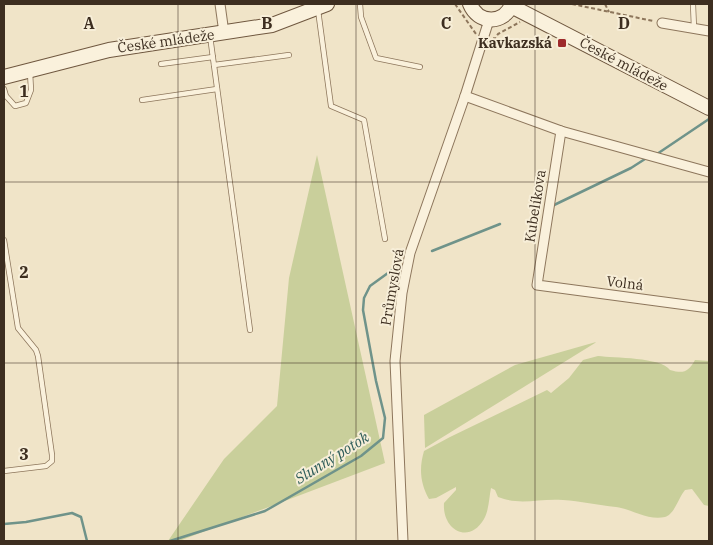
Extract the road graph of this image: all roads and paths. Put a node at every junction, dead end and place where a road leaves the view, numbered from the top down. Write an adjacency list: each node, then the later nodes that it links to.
1 (220, 4): 14 (street)
2 (360, 4): 19 (lane)
3 (470, 4): 10 (street)
4 (572, 4): 9 (path)
5 (605, 4): 9 (path)
6 (693, 4): 12 (lane)
7 (512, 5): 10 (street, České mládeže); 26 (street, České mládeže)
8 (322, 6): 14 (street, České mládeže); 29 (lane)
9 (609, 12): 11 (path)
10 (489, 20): 24 (street, Průmyslová)
11 (662, 23): 12 (street)
12 (694, 28): 13 (street)
13 (709, 31)
14 (217, 34): 16 (lane); 20 (street, České mládeže)
15 (289, 55): 18 (lane)
16 (213, 57): 17 (lane); 18 (lane)
17 (161, 64)
18 (214, 66): 23 (lane)
19 (420, 66)
20 (30, 70): 21 (street, České mládeže); 22 (lane)
21 (4, 77)
22 (4, 89)
23 (218, 89): 25 (lane); 33 (lane)
24 (465, 96): 27 (street); 35 (street, Průmyslová)
25 (142, 100)
26 (709, 108)
27 (561, 131): 28 (street); 31 (street, Kubelíkova)
28 (709, 172)
29 (385, 239)
30 (4, 240): 34 (lane)
31 (537, 285): 32 (street, Volná)
32 (709, 308)
33 (250, 330)
34 (4, 471)
35 (404, 541)

